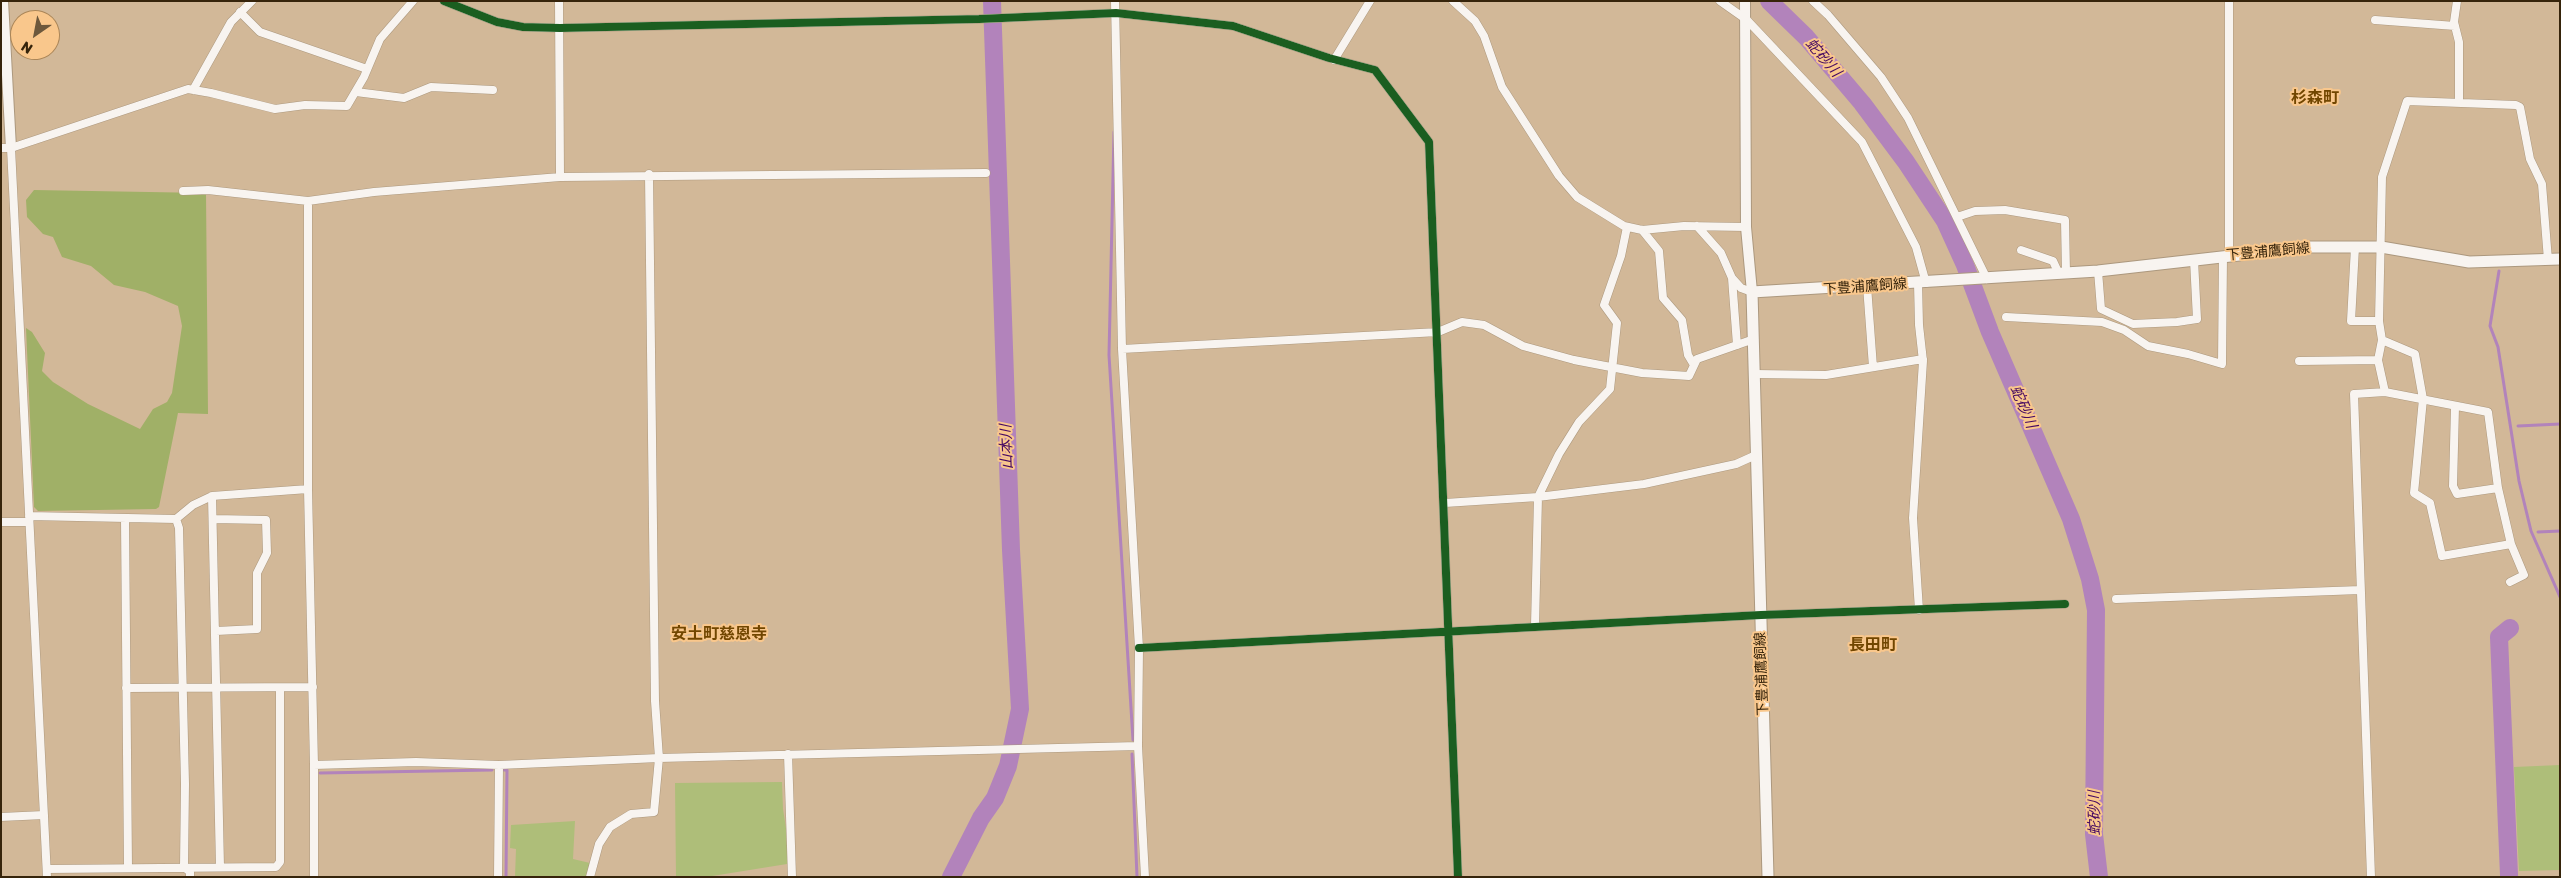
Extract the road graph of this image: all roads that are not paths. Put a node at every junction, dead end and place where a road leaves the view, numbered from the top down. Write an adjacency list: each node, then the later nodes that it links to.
1 (3, 1): 26 (street)
2 (252, 1): 14 (street)
3 (413, 1): 21 (street)
4 (444, 1): 19 (street)
5 (559, 1): 19 (street)
6 (1115, 1): 15 (street)
7 (1370, 1): 20 (street)
8 (1453, 1): 34 (street)
9 (1720, 1): 16 (street)
10 (1745, 1): 16 (street)
11 (1813, 1): 32 (street)
12 (2229, 1): 40 (street)
13 (2456, 1): 18 (street)
14 (240, 12): 21 (street); 22 (street)
15 (1116, 14): 19 (street); 20 (street); 56 (street)
16 (1747, 20): 35 (street); 47 (street)
17 (2375, 20): 18 (street)
18 (2455, 26): 25 (street)
19 (560, 28): 29 (street)
20 (1334, 60): 52 (street)
21 (367, 69): 24 (street)
22 (193, 90): 24 (street); 26 (street)
23 (493, 90): 24 (street)
24 (356, 92)
25 (2459, 103): 38 (street); 42 (street)
26 (6, 148): 73 (street)
27 (986, 173): 28 (street)
28 (649, 174): 29 (street); 96 (street)
29 (560, 176): 31 (street)
30 (183, 191): 31 (street)
31 (308, 201): 69 (street)
32 (1957, 217): 44 (street); 46 (street)
33 (1696, 226): 35 (street); 36 (street); 45 (street)
34 (1627, 227): 36 (street); 61 (street)
35 (1746, 227): 49 (street)
36 (1642, 230): 60 (street)
37 (2355, 247): 38 (main road, 下豊浦鷹飼線); 40 (main road, 下豊浦鷹飼線); 51 (street)
38 (2381, 247): 42 (main road, 下豊浦鷹飼線); 51 (street)
39 (2021, 250): 44 (street)
40 (2226, 256): 41 (main road, 下豊浦鷹飼線); 50 (street)
41 (2194, 260): 43 (main road, 下豊浦鷹飼線); 43 (street)
42 (2554, 260)
43 (2098, 271): 44 (main road, 下豊浦鷹飼線)
44 (2062, 273): 46 (main road, 下豊浦鷹飼線)
45 (1732, 278): 49 (street); 55 (street)
46 (1987, 279): 47 (main road, 下豊浦鷹飼線)
47 (1922, 283): 48 (main road, 下豊浦鷹飼線); 57 (street)
48 (1867, 286): 49 (main road, 下豊浦鷹飼線); 62 (street)
49 (1752, 292): 53 (main road, 下豊浦鷹飼線)
50 (2006, 316)
51 (2379, 321): 54 (street)
52 (1438, 332): 56 (street); 61 (street); 72 (street)
53 (1754, 338): 55 (street); 63 (main road, 下豊浦鷹飼線)
54 (2382, 340): 58 (street); 65 (street)
55 (1737, 345): 60 (street)
56 (1122, 349): 88 (street)
57 (1923, 359): 62 (street); 83 (street)
58 (2378, 360): 59 (street); 64 (street)
59 (2299, 361)
60 (1694, 365): 61 (street)
61 (1612, 367): 71 (street)
62 (1873, 367): 63 (street)
63 (1755, 374): 67 (main road, 下豊浦鷹飼線)
64 (2385, 392): 65 (street); 80 (street)
65 (2423, 399): 66 (street); 78 (street)
66 (2455, 407): 68 (street); 68 (street)
67 (1756, 455): 71 (street); 84 (main road, 下豊浦鷹飼線)
68 (2498, 488): 78 (street)
69 (308, 489): 70 (street); 93 (street)
70 (212, 496): 75 (street); 76 (street)
71 (1538, 497): 72 (street); 85 (street)
72 (1445, 503): 87 (street)
73 (29, 519): 74 (street); 77 (street); 99 (street)
74 (125, 519): 75 (street); 89 (street)
75 (176, 519): 90 (street)
76 (214, 519): 86 (street); 86 (street)
77 (1, 522)
78 (2511, 544): 79 (street)
79 (2510, 582)
80 (2360, 590): 81 (street); 115 (street)
81 (2116, 599)
82 (2065, 604): 83 (street)
83 (1919, 610): 84 (street)
84 (1761, 615): 85 (street); 114 (main road, 下豊浦鷹飼線)
85 (1535, 626): 87 (street)
86 (216, 631): 91 (street)
87 (1448, 633): 88 (street); 113 (street)
88 (1140, 648): 94 (street)
89 (126, 688): 90 (street); 103 (street)
90 (182, 688): 91 (street); 101 (street)
91 (217, 688): 92 (street); 102 (street)
92 (280, 688): 93 (street); 102 (street)
93 (313, 688): 97 (street)
94 (1138, 746): 95 (street); 112 (street)
95 (788, 754): 96 (street); 111 (street)
96 (659, 758): 98 (street); 110 (street)
97 (314, 765): 98 (street); 108 (street)
98 (499, 765): 109 (street)
99 (44, 815): 100 (street); 105 (street)
100 (1, 817)
101 (184, 866): 102 (street); 104 (street); 107 (street)
102 (220, 867)
103 (128, 868): 104 (street); 105 (street)
104 (152, 868): 106 (street)
105 (47, 873)
106 (152, 877)
107 (190, 877)
108 (314, 877)
109 (498, 877)
110 (590, 877)
111 (792, 877)
112 (1145, 877)
113 (1458, 877)
114 (1768, 877)
115 (2371, 877)

